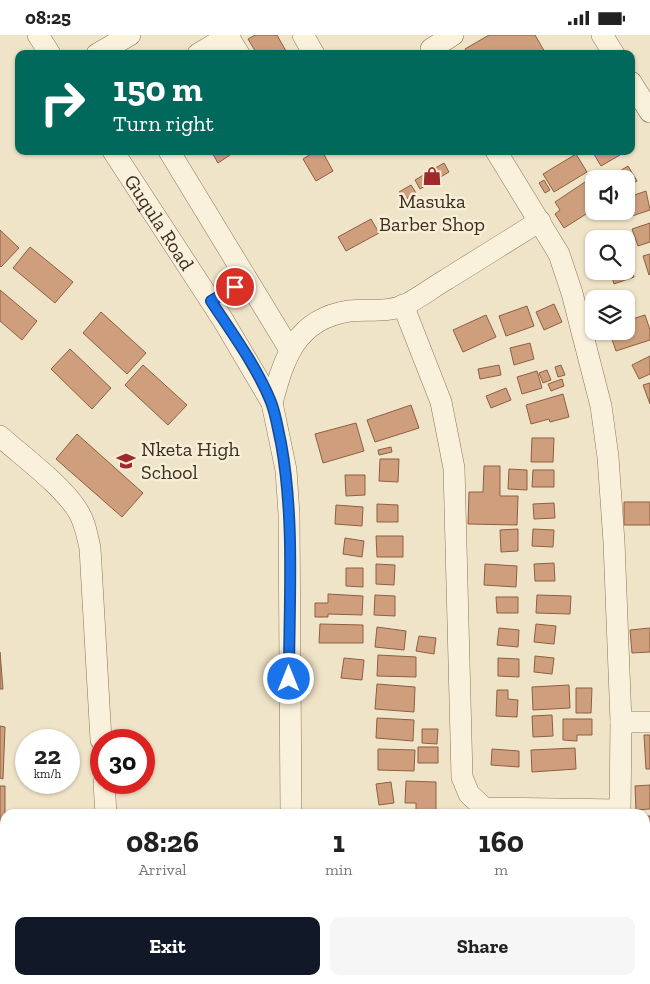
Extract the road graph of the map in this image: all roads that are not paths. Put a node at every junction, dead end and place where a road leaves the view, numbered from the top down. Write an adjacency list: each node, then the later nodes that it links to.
1 (38, 35): 8 (street)
2 (130, 35): 9 (street)
3 (302, 35): 11 (street)
4 (453, 35): 7 (street)
5 (602, 35): 12 (street)
6 (233, 42): 10 (street)
7 (429, 46)
8 (47, 50)
9 (104, 50)
10 (210, 50)
11 (311, 50)
12 (611, 50)
13 (635, 89): 14 (street)
14 (650, 113)
15 (116, 155): 20 (street, Guqula Road)
16 (171, 155): 19 (street)
17 (499, 155): 18 (street)
18 (540, 221): 21 (street); 26 (street)
19 (247, 280): 20 (street); 22 (street)
20 (211, 301): 23 (street, Guqula Road)
21 (403, 305): 22 (street); 31 (street)
22 (290, 350): 23 (street)
23 (272, 403): 30 (street, Guqula Road)
24 (0, 436): 27 (street)
25 (650, 722): 26 (street)
26 (621, 723): 32 (street)
27 (100, 729)
28 (105, 794): 29 (street)
29 (106, 809)
30 (291, 809)
31 (518, 809)
32 (620, 809)

